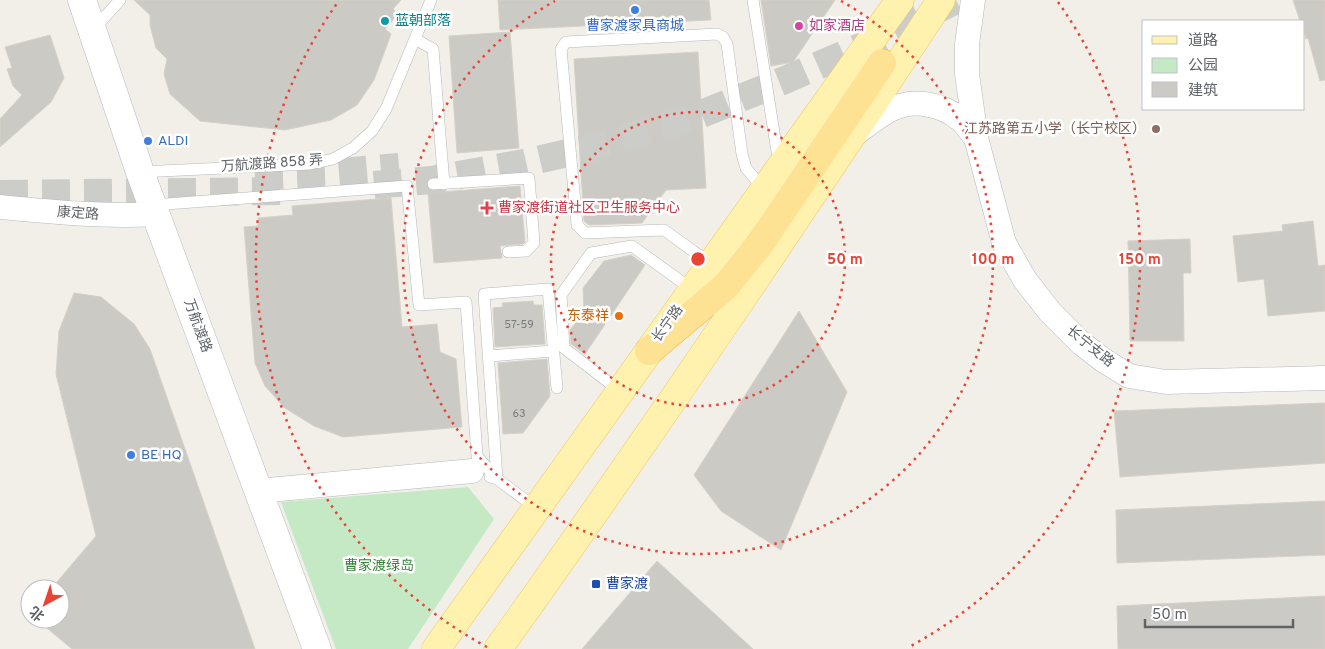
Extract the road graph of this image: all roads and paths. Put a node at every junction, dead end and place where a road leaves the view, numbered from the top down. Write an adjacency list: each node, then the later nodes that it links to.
1 (82, 0): 8 (street, 万航渡路)
2 (120, 0): 8 (lane)
3 (431, 0): 9 (lane, 万航渡路 858 弄)
4 (941, 0): 11 (main road)
5 (974, 0): 12 (street, 长宁支路)
6 (751, 1): 14 (lane)
7 (889, 9): 14 (main road, 长宁路)
8 (92, 30): 13 (street, 万航渡路)
9 (415, 39): 13 (lane, 万航渡路 858 弄); 17 (lane)
10 (882, 63): 21 (highway)
11 (852, 136): 12 (street, 长宁支路); 32 (main road)
12 (976, 138): 23 (street, 长宁支路)
13 (140, 172): 16 (street, 万航渡路)
14 (772, 180): 18 (main road, 长宁路); 18 (lane)
15 (0, 207): 16 (street, 康定路)
16 (154, 210): 27 (lane); 28 (street, 万航渡路)
17 (508, 252)
18 (711, 264): 19 (main road, 长宁路)
19 (693, 290): 21 (main road, 长宁路); 25 (lane)
20 (554, 351): 22 (lane); 22 (lane); 24 (lane)
21 (649, 351): 25 (main road, 长宁路)
22 (489, 356): 27 (lane)
23 (1325, 378)
24 (557, 388)
25 (620, 392): 29 (main road, 长宁路)
26 (472, 471): 27 (lane); 28 (street)
27 (497, 479): 29 (lane)
28 (258, 491): 30 (street, 万航渡路)
29 (536, 508): 31 (main road, 长宁路)
30 (317, 649)
31 (436, 649)
32 (498, 649)

